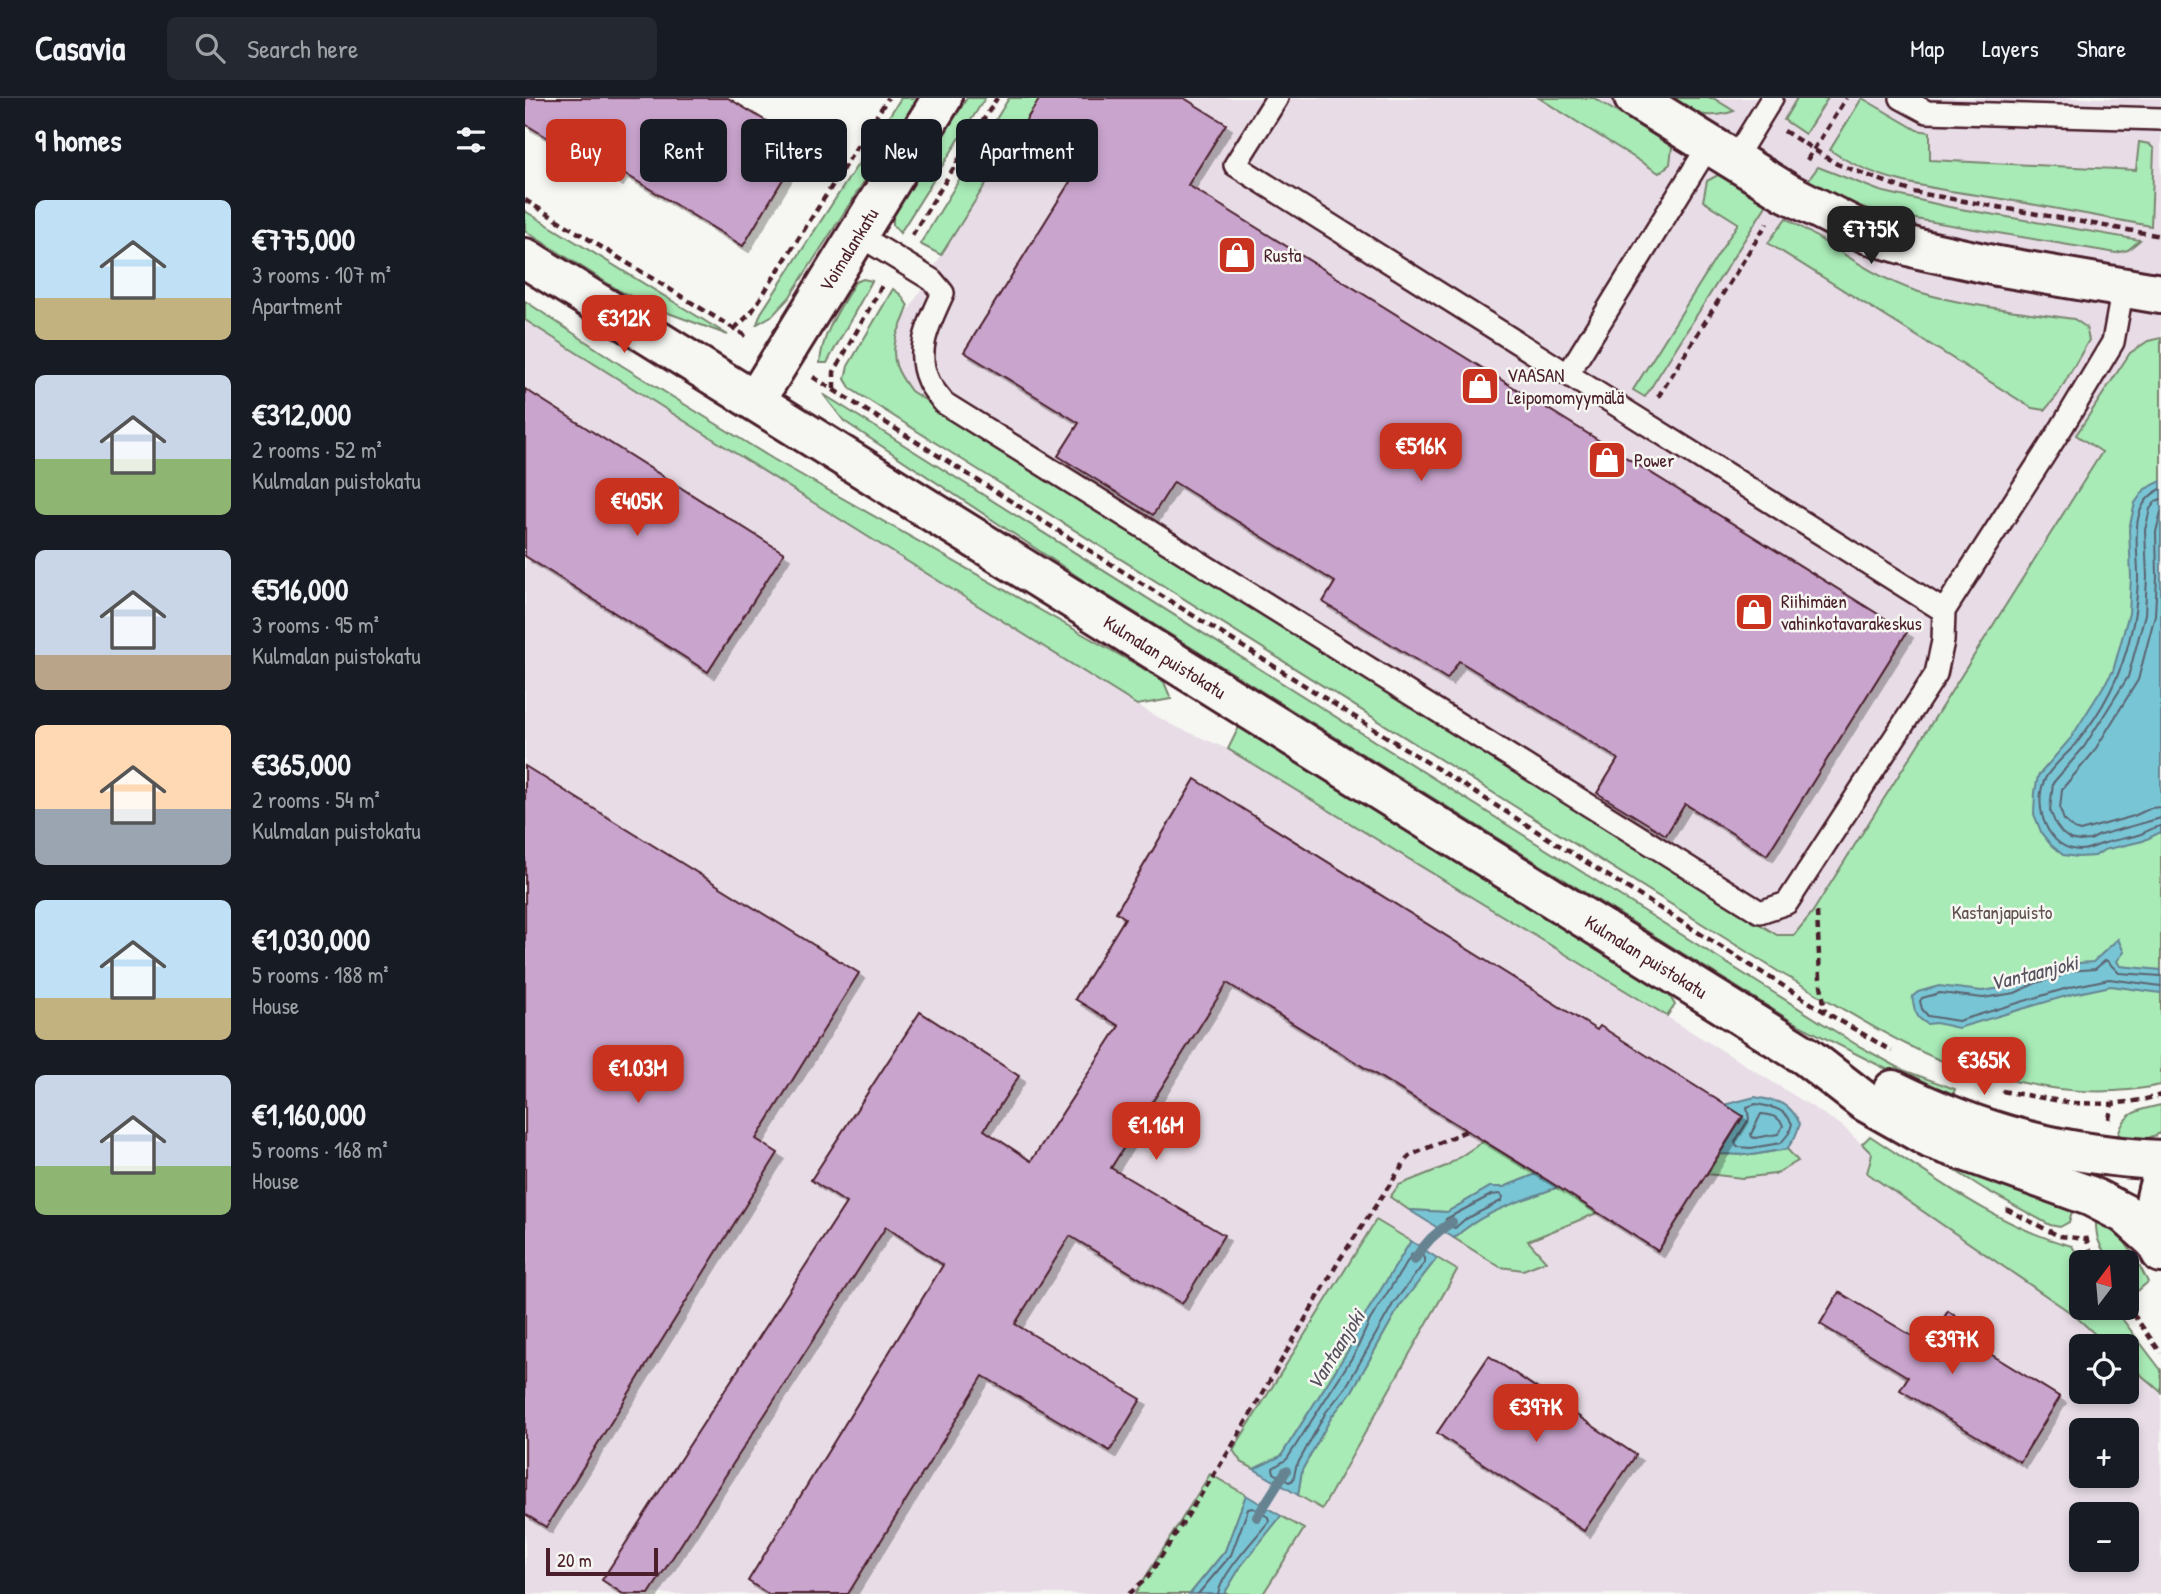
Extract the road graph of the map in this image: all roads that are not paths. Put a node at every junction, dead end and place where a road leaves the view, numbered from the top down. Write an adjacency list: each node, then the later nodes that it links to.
1 (942, 98): 8 (street, Voimalankatu)
2 (1277, 98): 12 (lane)
3 (1634, 98): 7 (street)
4 (1772, 98): 7 (lane)
5 (1901, 98): 6 (lane)
6 (2161, 119)
7 (1721, 153): 10 (street); 12 (lane)
8 (857, 234): 13 (street, Voimalankatu); 14 (lane)
9 (525, 258): 13 (street, Kulmalan puistokatu)
10 (2123, 287): 11 (street); 14 (lane)
11 (2161, 294)
12 (1568, 374): 14 (lane)
13 (755, 401): 15 (street, Kulmalan puistokatu)
14 (1944, 611)
15 (1806, 1056): 16 (street, Kulmalan puistokatu); 18 (street, Kulmalan puistokatu)
16 (2161, 1160)
17 (2161, 1179): 18 (street)
18 (2158, 1247)

